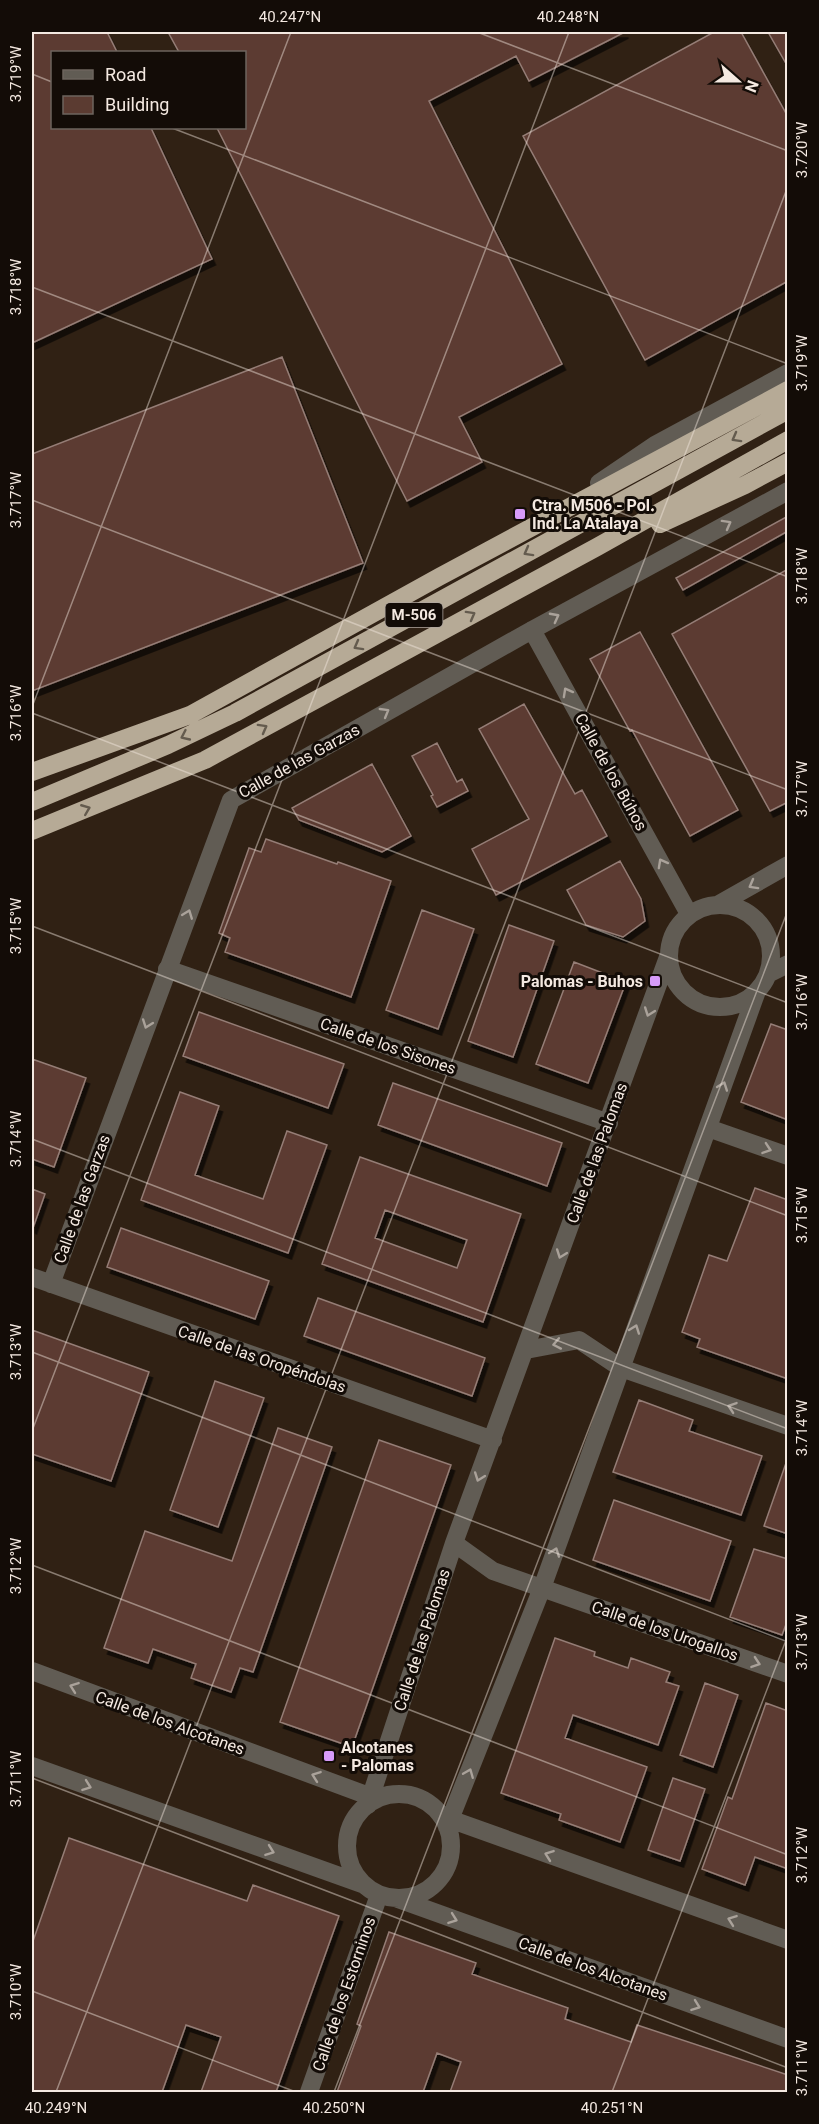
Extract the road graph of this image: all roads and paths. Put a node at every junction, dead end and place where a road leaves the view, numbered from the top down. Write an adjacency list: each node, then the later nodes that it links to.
1 (788, 373): 8 (street)
2 (788, 390): 8 (highway)
3 (788, 410): 11 (highway, M-506, one-way to 11)
4 (788, 440): 7 (highway, M-506)
5 (788, 462): 7 (highway)
6 (788, 490): 9 (street, Calle de las Garzas, one-way to 6)
7 (597, 547): 12 (highway, M-506, one-way to 7)
8 (439, 577): 10 (highway)
9 (532, 630): 15 (street, Calle de los Búhos, one-way to 9); 18 (street, Calle de las Garzas, one-way to 9)
10 (32, 772)
11 (32, 802)
12 (32, 831)
13 (788, 866): 14 (street, one-way to 14)
14 (718, 904): 15 (street); 19 (street)
15 (689, 914): 16 (street)
16 (669, 957): 20 (street); 21 (street, Calle de las Palomas, one-way to 21)
17 (788, 964): 19 (street)
18 (167, 969): 21 (street, Calle de los Sisones); 25 (street, Calle de las Garzas, one-way to 25)
19 (768, 974): 20 (street)
20 (757, 991): 22 (street, one-way to 20)
21 (609, 1123): 26 (street, Calle de las Palomas, one-way to 26)
22 (708, 1128): 23 (street, one-way to 23); 27 (street, one-way to 22)
23 (788, 1156)
24 (32, 1277): 25 (street, Calle de las Oropéndolas)
25 (51, 1284): 29 (street, Calle de las Oropéndolas)
26 (526, 1350): 27 (street, one-way to 26); 29 (street, Calle de las Palomas)
27 (621, 1368): 28 (street, one-way to 27); 31 (street, one-way to 27)
28 (788, 1426)
29 (493, 1440): 30 (street, Calle de las Palomas, one-way to 30)
30 (454, 1543): 31 (street, Calle de las Palomas); 35 (street, Calle de las Palomas)
31 (542, 1587): 33 (street, Calle de los Urogallos, one-way to 33); 36 (street, one-way to 31)
32 (32, 1671): 35 (street, Calle de los Alcotanes, one-way to 32)
33 (788, 1674)
34 (32, 1766): 37 (street, one-way to 37)
35 (372, 1800): 36 (street); 37 (street)
36 (446, 1821): 39 (street); 40 (street, one-way to 36)
37 (362, 1884): 38 (street)
38 (378, 1895): 39 (street); 42 (street, Calle de los Estorninos)
39 (398, 1899): 41 (street, Calle de los Alcotanes, one-way to 41)
40 (788, 1940)
41 (788, 2039)
42 (309, 2092)

